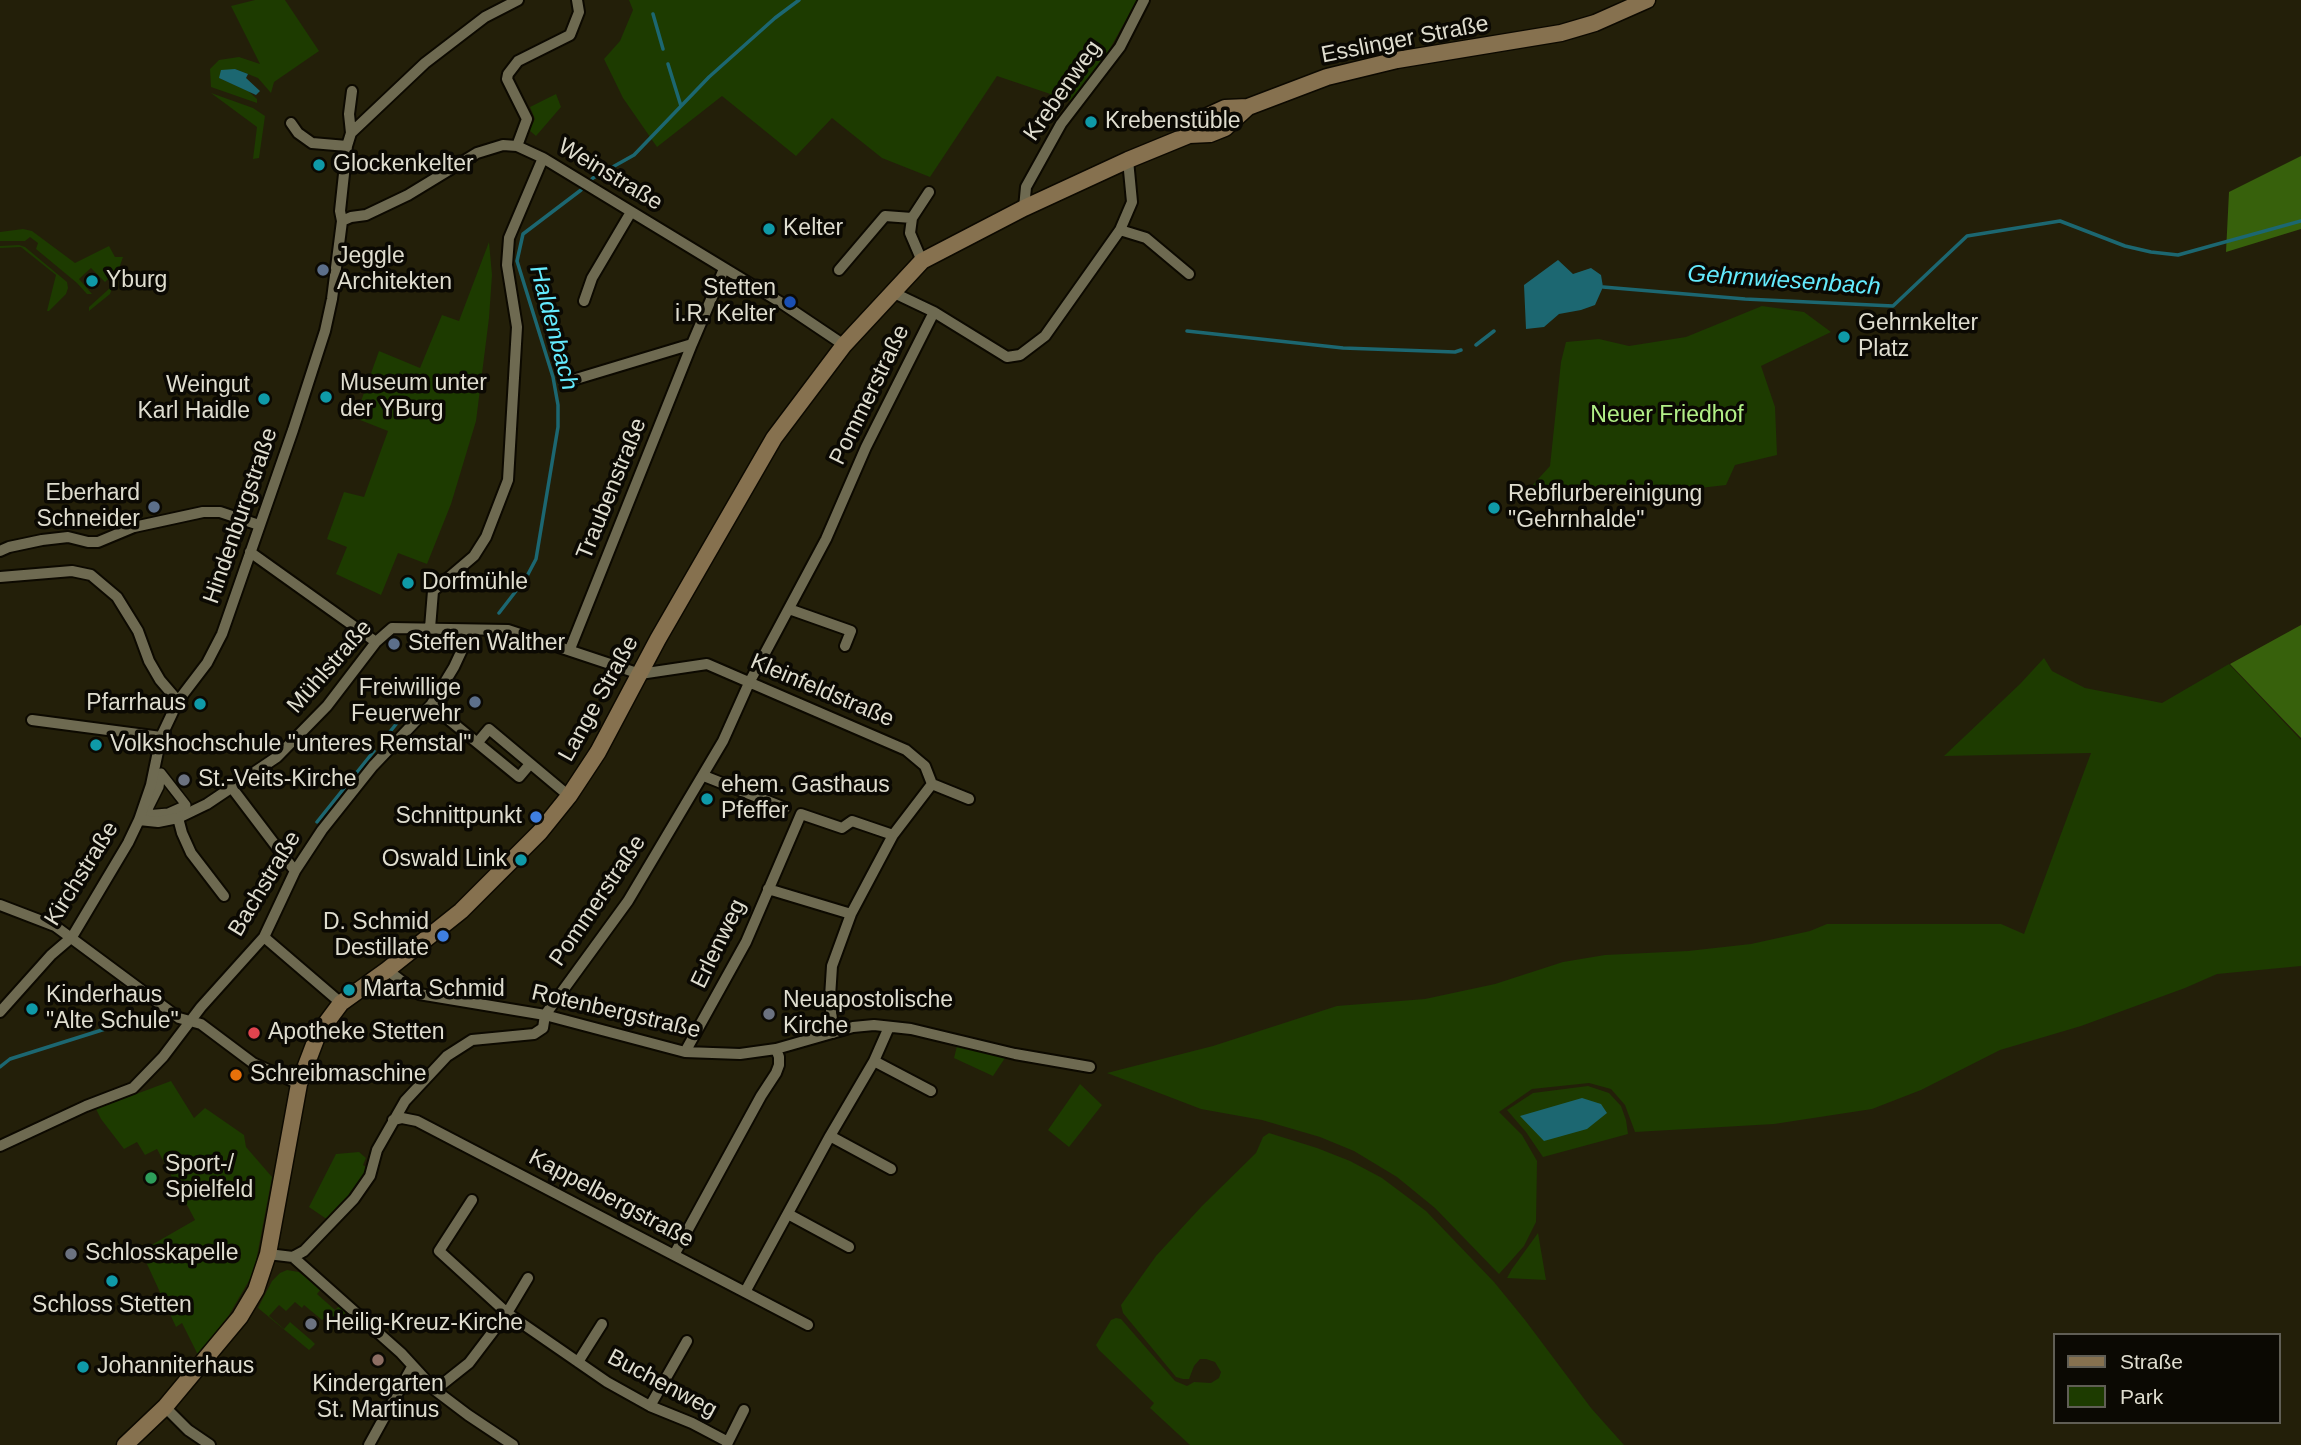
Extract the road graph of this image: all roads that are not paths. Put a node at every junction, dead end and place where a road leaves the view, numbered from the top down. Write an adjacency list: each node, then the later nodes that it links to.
1 (518, 0): 7 (street, Hindenburgstraße)
2 (577, 0): 9 (street)
3 (1144, 0): 13 (street, Krebenweg)
4 (1647, 0): 11 (main road, Esslinger Straße)
5 (352, 91): 7 (street)
6 (291, 123): 8 (street)
7 (351, 133): 8 (street, Hindenburgstraße)
8 (347, 146): 16 (street, Hindenburgstraße)
9 (517, 146): 10 (street, Weinstraße); 16 (street)
10 (542, 158): 14 (street, Weinstraße); 33 (street)
11 (1128, 160): 13 (main road, Esslinger Straße); 17 (street)
12 (929, 192): 15 (street)
13 (1024, 208): 18 (main road, Esslinger Straße)
14 (631, 212): 19 (street, Weinstraße); 23 (street)
15 (912, 218): 18 (street); 20 (street)
16 (342, 221): 28 (street, Hindenburgstraße)
17 (1120, 230): 21 (street); 24 (street)
18 (922, 261): 22 (main road, Esslinger Straße)
19 (724, 269): 25 (street, Traubenstraße); 26 (street, Weinstraße)
20 (839, 270)
21 (1189, 274)
22 (892, 292): 24 (street); 26 (main road, Lange Straße)
23 (584, 301)
24 (934, 312): 32 (street, Pommerstraße)
25 (692, 344): 27 (street); 37 (street, Traubenstraße)
26 (844, 345): 38 (main road, Lange Straße)
27 (566, 382)
28 (259, 525): 29 (street); 30 (street, Hindenburgstraße)
29 (0, 551)
30 (250, 552): 35 (street); 40 (street, Hindenburgstraße)
31 (0, 577): 40 (street)
32 (789, 609): 36 (street); 39 (street, Pommerstraße)
33 (430, 628): 34 (street, Mühlstraße); 35 (street, Mühlstraße)
34 (467, 630): 37 (street, Mühlstraße); 41 (street, Bachstraße)
35 (376, 642): 49 (street, Mühlstraße)
36 (845, 646)
37 (570, 649): 38 (street, Mühlstraße)
38 (640, 674): 39 (street, Kleinfeldstraße); 50 (main road, Lange Straße)
39 (749, 683): 47 (street, Pommerstraße); 48 (street, Kleinfeldstraße)
40 (178, 701): 43 (street, Kirchstraße)
41 (431, 705): 44 (street); 56 (street, Bachstraße)
42 (32, 720): 43 (street)
43 (161, 737): 54 (street, Kirchstraße)
44 (478, 742): 45 (street); 45 (street)
45 (530, 764): 50 (street)
46 (161, 773): 46 (street)
47 (704, 776): 52 (street); 66 (street, Pommerstraße)
48 (932, 784): 51 (street); 55 (street)
49 (234, 790): 53 (street, Mühlstraße); 56 (street)
50 (569, 796): 63 (main road, Lange Straße)
51 (969, 799)
52 (785, 808)
53 (178, 818): 54 (street); 58 (street)
54 (139, 820): 61 (street, Kirchstraße)
55 (893, 835): 57 (street, Erlenweg); 60 (street)
56 (295, 872): 62 (street, Bachstraße)
57 (768, 889): 60 (street, Erlenweg); 71 (street, Erlenweg)
58 (224, 896)
59 (0, 905): 61 (street)
60 (851, 914): 69 (street)
61 (72, 937): 65 (street, Kirchstraße); 67 (street)
62 (264, 937): 64 (street); 67 (street, Bachstraße)
63 (387, 970): 64 (main road, Lange Straße); 66 (street, Rotenbergstraße)
64 (341, 1003): 74 (main road, Lange Straße)
65 (0, 1012)
66 (545, 1015): 71 (street, Rotenbergstraße); 76 (street, Pommerstraße)
67 (189, 1021): 74 (street); 78 (street, Bachstraße)
68 (889, 1027): 69 (street, Rotenbergstraße); 72 (street); 73 (street, Rotenbergstraße)
69 (833, 1033): 70 (street, Rotenbergstraße)
70 (776, 1049): 71 (street, Rotenbergstraße); 84 (street)
71 (685, 1052)
72 (874, 1061): 75 (street); 77 (street)
73 (1090, 1067)
74 (299, 1084): 83 (main road, Lange Straße)
75 (932, 1091)
76 (393, 1119): 84 (street, Kappelbergstraße); 85 (street, Pommerstraße)
77 (830, 1136): 79 (street); 81 (street)
78 (0, 1146)
79 (891, 1169)
80 (472, 1200): 88 (street, Buchenweg)
81 (788, 1214): 82 (street); 87 (street)
82 (849, 1247)
83 (268, 1254): 85 (street); 95 (main road, Lange Straße)
84 (674, 1255): 87 (street, Kappelbergstraße)
85 (293, 1257): 93 (street)
86 (528, 1278): 88 (street)
87 (745, 1292): 90 (street, Kappelbergstraße)
88 (507, 1313): 92 (street, Buchenweg); 94 (street)
89 (602, 1324): 92 (street, Buchenweg)
90 (808, 1325)
91 (687, 1341): 96 (street)
92 (578, 1362): 96 (street, Buchenweg)
93 (412, 1367): 94 (street); 101 (street)
94 (435, 1390): 102 (street)
95 (165, 1406): 99 (main road, Lange Straße); 100 (street)
96 (650, 1406): 98 (street, Buchenweg)
97 (744, 1410): 98 (street, Buchenweg)
98 (727, 1444)
99 (125, 1445)
100 (210, 1445)
101 (369, 1445)
102 (513, 1445)

